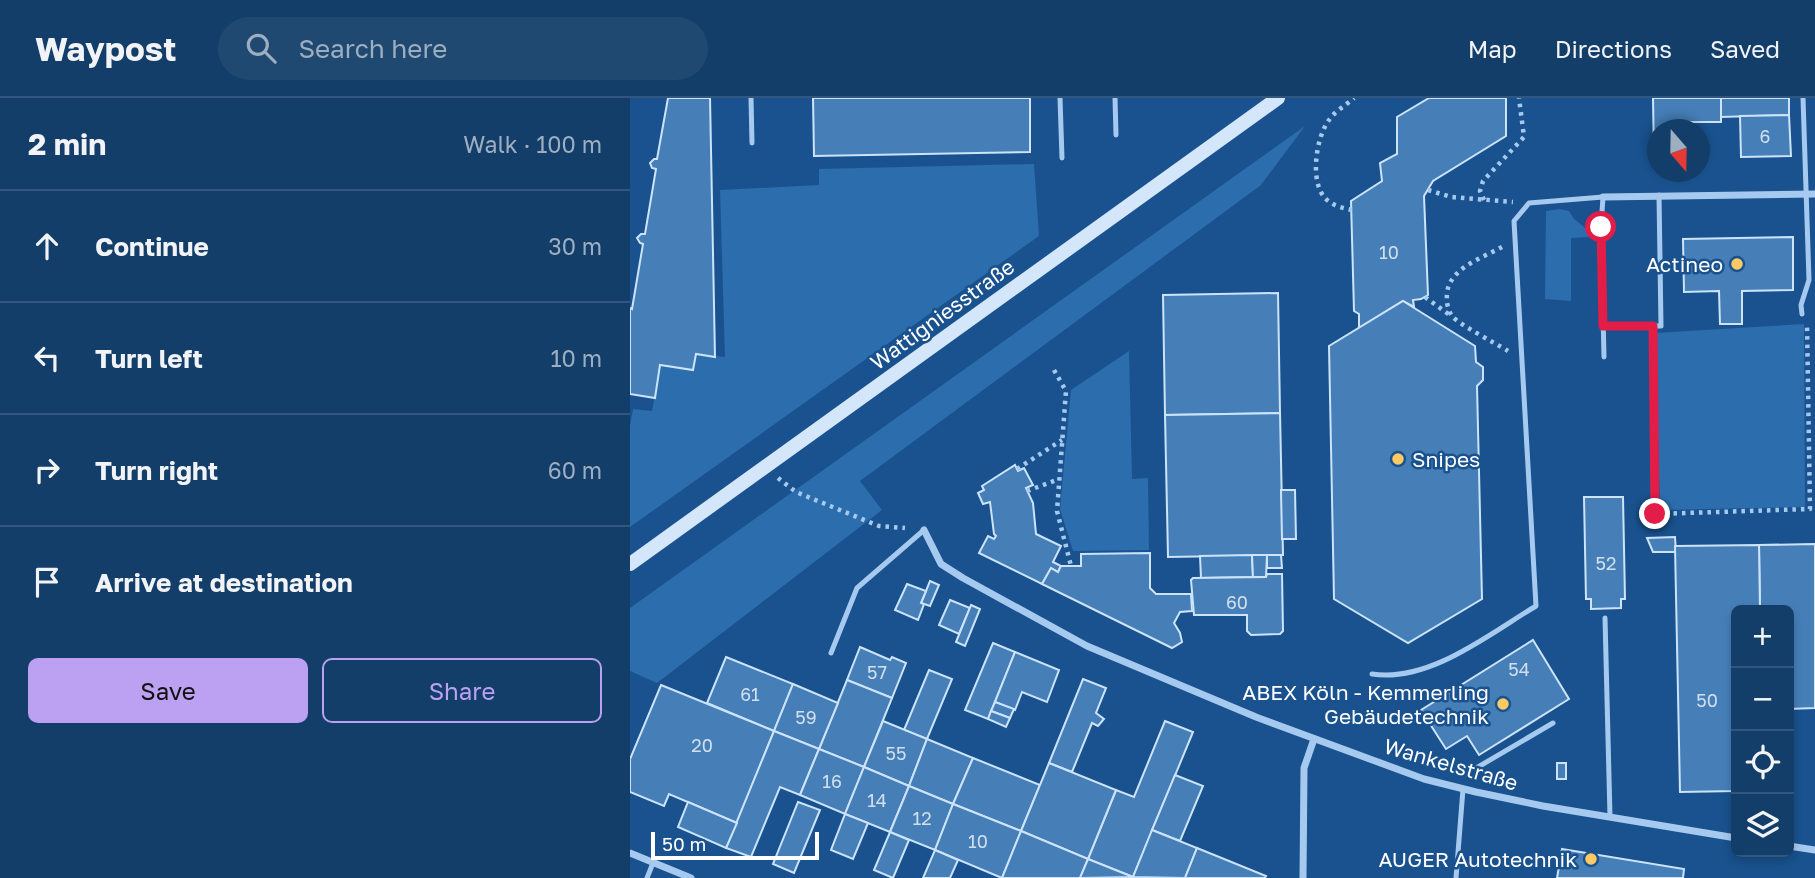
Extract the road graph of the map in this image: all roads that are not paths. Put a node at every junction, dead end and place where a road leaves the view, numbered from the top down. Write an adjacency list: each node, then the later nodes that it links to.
1 (751, 98): 7 (lane)
2 (1060, 98): 8 (lane)
3 (1115, 98): 6 (lane)
4 (1278, 98): 17 (main road, Wattigniesstraße)
5 (1803, 98): 11 (lane)
6 (1116, 135)
7 (752, 143)
8 (1062, 158)
9 (1815, 194): 11 (street)
10 (1659, 195): 11 (street); 12 (street); 14 (lane)
11 (1806, 195): 13 (lane)
12 (1603, 198): 14 (lane); 20 (lane)
13 (1802, 314)
14 (1603, 326): 15 (lane)
15 (1604, 357)
16 (924, 530): 19 (lane); 22 (street, Wankelstraße)
17 (630, 564)
18 (1605, 618): 25 (lane)
19 (831, 653)
20 (1372, 674)
21 (1553, 723): 23 (lane)
22 (1314, 739): 24 (street, Wankelstraße); 33 (street)
23 (1478, 767)
24 (1463, 789): 25 (street, Wankelstraße); 34 (lane)
25 (1610, 817): 26 (street, Wankelstraße)
26 (1731, 837)
27 (1794, 847): 28 (street)
28 (1815, 850)
29 (630, 853): 30 (street)
30 (653, 863): 31 (lane); 32 (street)
31 (647, 878)
32 (691, 878)
33 (1303, 878)
34 (1456, 878)

